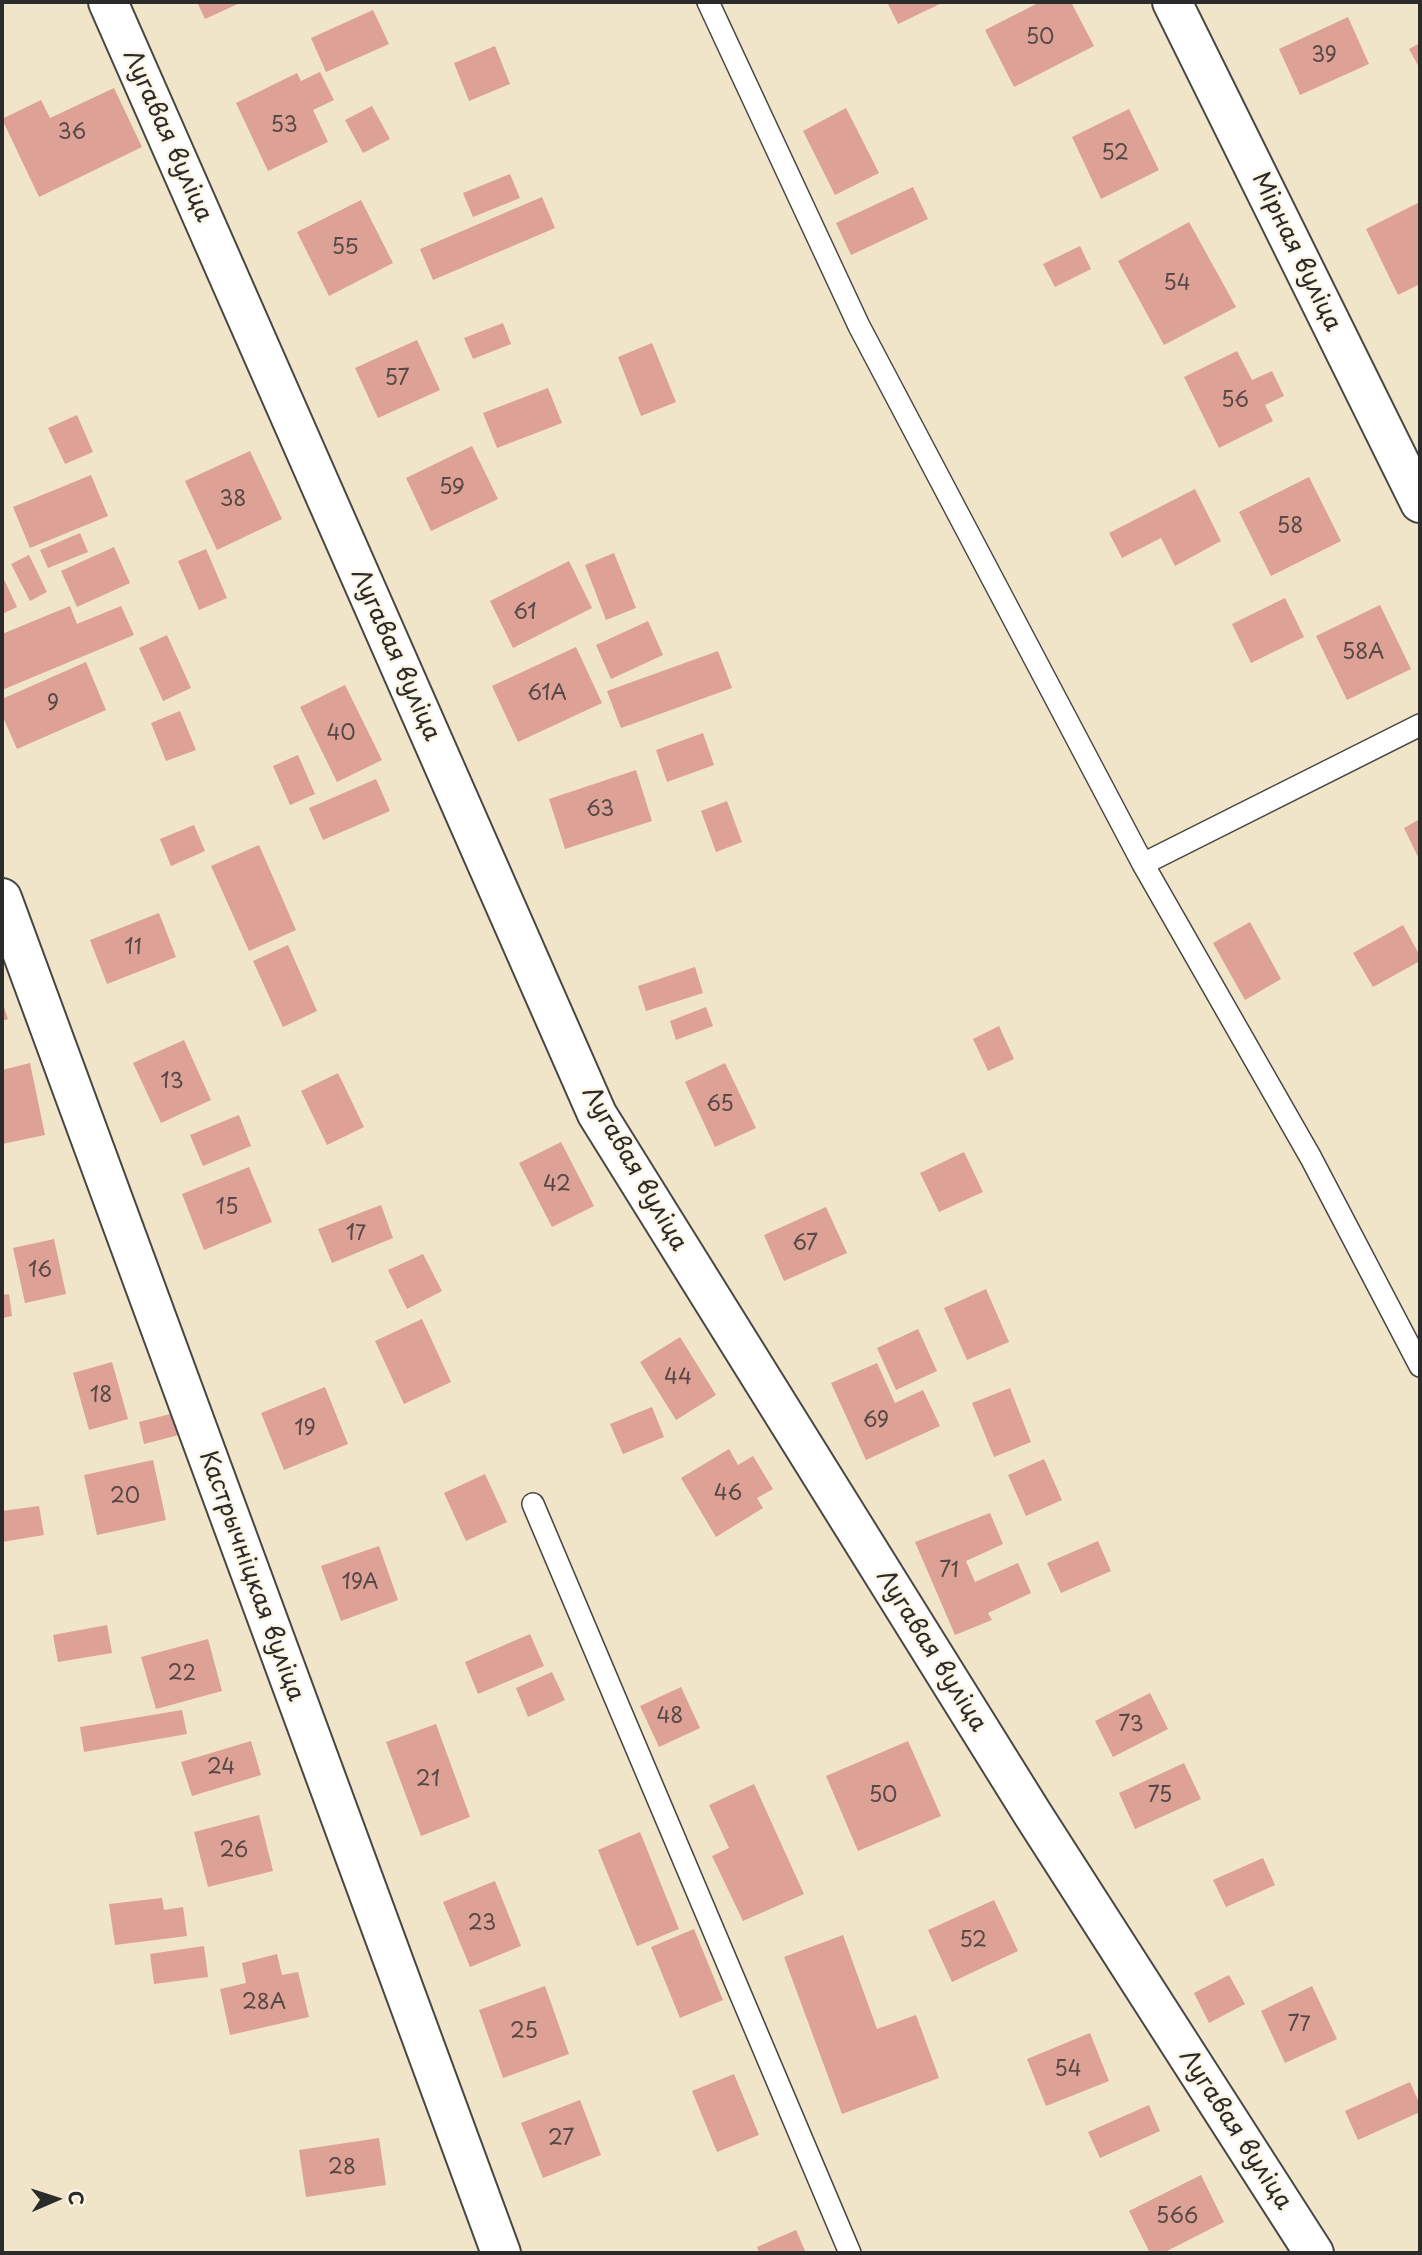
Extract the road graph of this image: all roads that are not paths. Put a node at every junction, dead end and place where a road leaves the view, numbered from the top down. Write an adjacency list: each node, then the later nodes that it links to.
1 (108, 2): 12 (street, Лугавая вуліца)
2 (708, 2): 6 (lane)
3 (1172, 2): 4 (street, Мірная вуліца)
4 (1420, 503)
5 (1420, 725): 6 (lane)
6 (1143, 864): 8 (lane)
7 (2, 898): 10 (street, Кастрычніцкая вуліца)
8 (1420, 1366)
9 (533, 1504): 11 (lane)
10 (501, 2253)
11 (850, 2253)
12 (1314, 2253)

